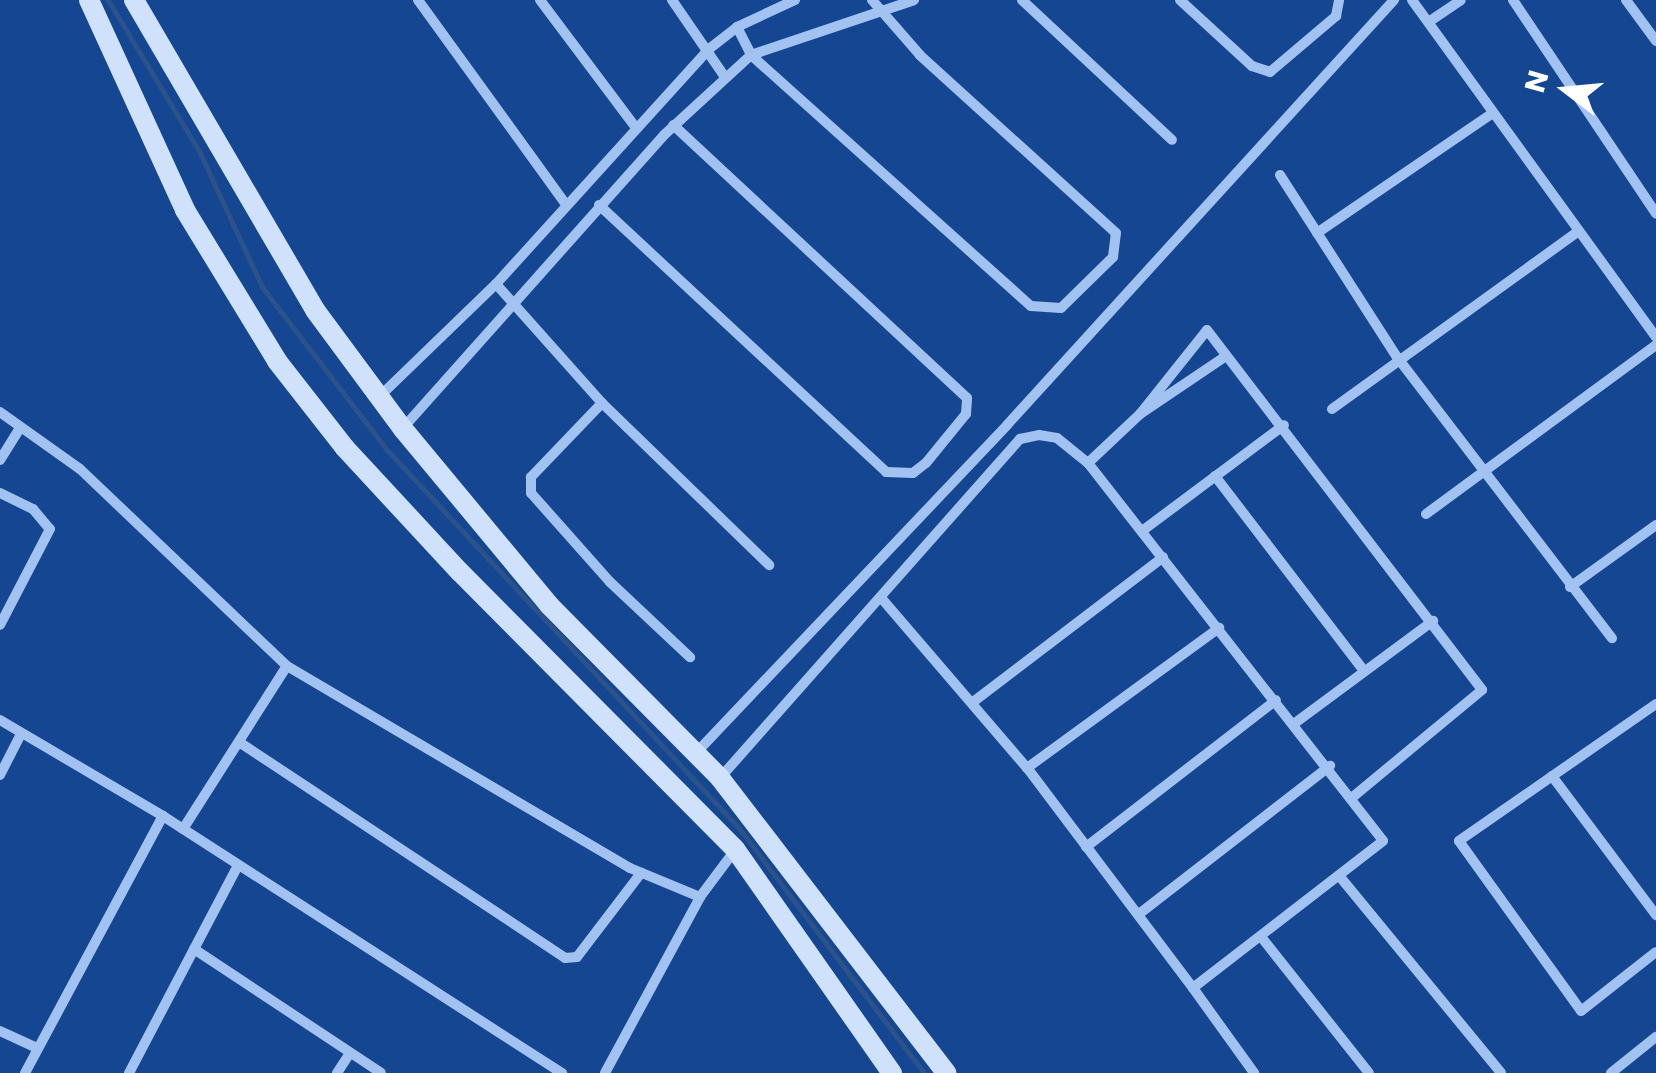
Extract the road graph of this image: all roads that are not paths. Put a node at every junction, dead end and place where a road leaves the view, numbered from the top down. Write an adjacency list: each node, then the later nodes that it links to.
1 (89, 0): 88 (street)
2 (134, 0): 44 (street)
3 (418, 0): 31 (street)
4 (540, 0): 27 (street)
5 (672, 0): 21 (street)
6 (795, 0): 19 (street)
7 (872, 0): 17 (street)
8 (914, 0): 17 (street)
9 (1022, 0): 29 (street)
10 (1180, 0): 11 (street)
11 (1339, 0)
12 (1394, 0): 78 (street)
13 (1412, 0): 18 (street)
14 (1461, 0): 18 (street)
15 (1514, 0): 33 (street)
16 (1626, 0): 20 (street)
17 (878, 12): 22 (street); 22 (street)
18 (1430, 22): 24 (street)
19 (737, 27): 21 (street); 22 (street)
20 (1656, 41)
21 (709, 49): 23 (street); 25 (street)
22 (751, 55): 23 (street)
23 (725, 77): 26 (street)
24 (1493, 114): 34 (street); 35 (street)
25 (646, 119): 27 (street); 28 (street)
26 (674, 125): 28 (street); 32 (street)
27 (637, 129): 31 (street)
28 (664, 134): 32 (street)
29 (1172, 140)
30 (1280, 175): 35 (street)
31 (565, 203): 36 (street)
32 (599, 205): 37 (street)
33 (1656, 214)
34 (1579, 231): 40 (street); 43 (street)
35 (1317, 234): 43 (street)
36 (496, 284): 37 (street); 44 (street)
37 (516, 303): 45 (street); 51 (street)
38 (1200, 318): 39 (street)
39 (1207, 330): 42 (street); 48 (street)
40 (1656, 337)
41 (1656, 345): 54 (street)
42 (1226, 356): 48 (street); 49 (street)
43 (1398, 357): 46 (street); 54 (street)
44 (380, 396): 51 (street)
45 (602, 403): 61 (street); 68 (street)
46 (1332, 409)
47 (0, 412): 50 (street)
48 (1140, 414): 53 (street)
49 (1284, 425): 55 (street); 64 (street)
50 (20, 428): 52 (street); 69 (street)
51 (403, 429): 78 (street)
52 (0, 460)
53 (1088, 463): 59 (street); 63 (street)
54 (1489, 469): 57 (street); 62 (street)
55 (1215, 476): 59 (street); 70 (street)
56 (0, 494): 65 (street)
57 (1426, 514)
58 (1656, 526): 62 (street)
59 (1142, 531): 60 (street)
60 (1163, 557): 66 (street); 72 (street)
61 (769, 565)
62 (1570, 587): 67 (street)
63 (882, 600): 72 (street); 83 (street)
64 (1433, 621): 70 (street); 84 (street)
65 (0, 625)
66 (1220, 628): 71 (street); 80 (street)
67 (1612, 638)
68 (690, 657)
69 (286, 666): 77 (street); 90 (street)
70 (1364, 671): 75 (street)
71 (1276, 700): 75 (street); 87 (street)
72 (973, 702): 80 (street)
73 (1656, 704): 82 (street)
74 (0, 720): 76 (street)
75 (1295, 723): 79 (street)
76 (21, 734): 81 (street); 85 (street)
77 (238, 742): 86 (street); 90 (street)
78 (696, 753): 83 (street)
79 (1330, 766): 84 (street); 93 (street)
80 (1027, 768): 87 (street)
81 (0, 775)
82 (1552, 776): 94 (street); 97 (street)
83 (720, 778): 110 (street)
84 (1354, 796): 91 (street)
85 (162, 816): 86 (street); 101 (street)
86 (183, 829): 89 (street)
87 (1086, 847): 93 (street)
88 (735, 849): 92 (street); 109 (street)
89 (238, 865): 96 (street); 107 (street)
90 (641, 873): 92 (street)
91 (1341, 878): 95 (street); 113 (street)
92 (700, 897): 108 (street)
93 (1139, 914): 98 (street)
94 (1656, 914)
95 (1262, 938): 98 (street); 112 (street)
96 (194, 949): 102 (street); 104 (street)
97 (1656, 952)
98 (1193, 988): 111 (street)
99 (0, 1031): 101 (street)
100 (1656, 1037): 114 (street)
101 (37, 1048): 103 (street)
102 (350, 1053): 105 (street); 106 (street)
103 (25, 1073)
104 (129, 1073)
105 (338, 1073)
106 (381, 1073)
107 (562, 1073)
108 (605, 1073)
109 (892, 1073)
110 (946, 1073)
111 (1254, 1073)
112 (1369, 1073)
113 (1501, 1073)
114 (1610, 1073)

